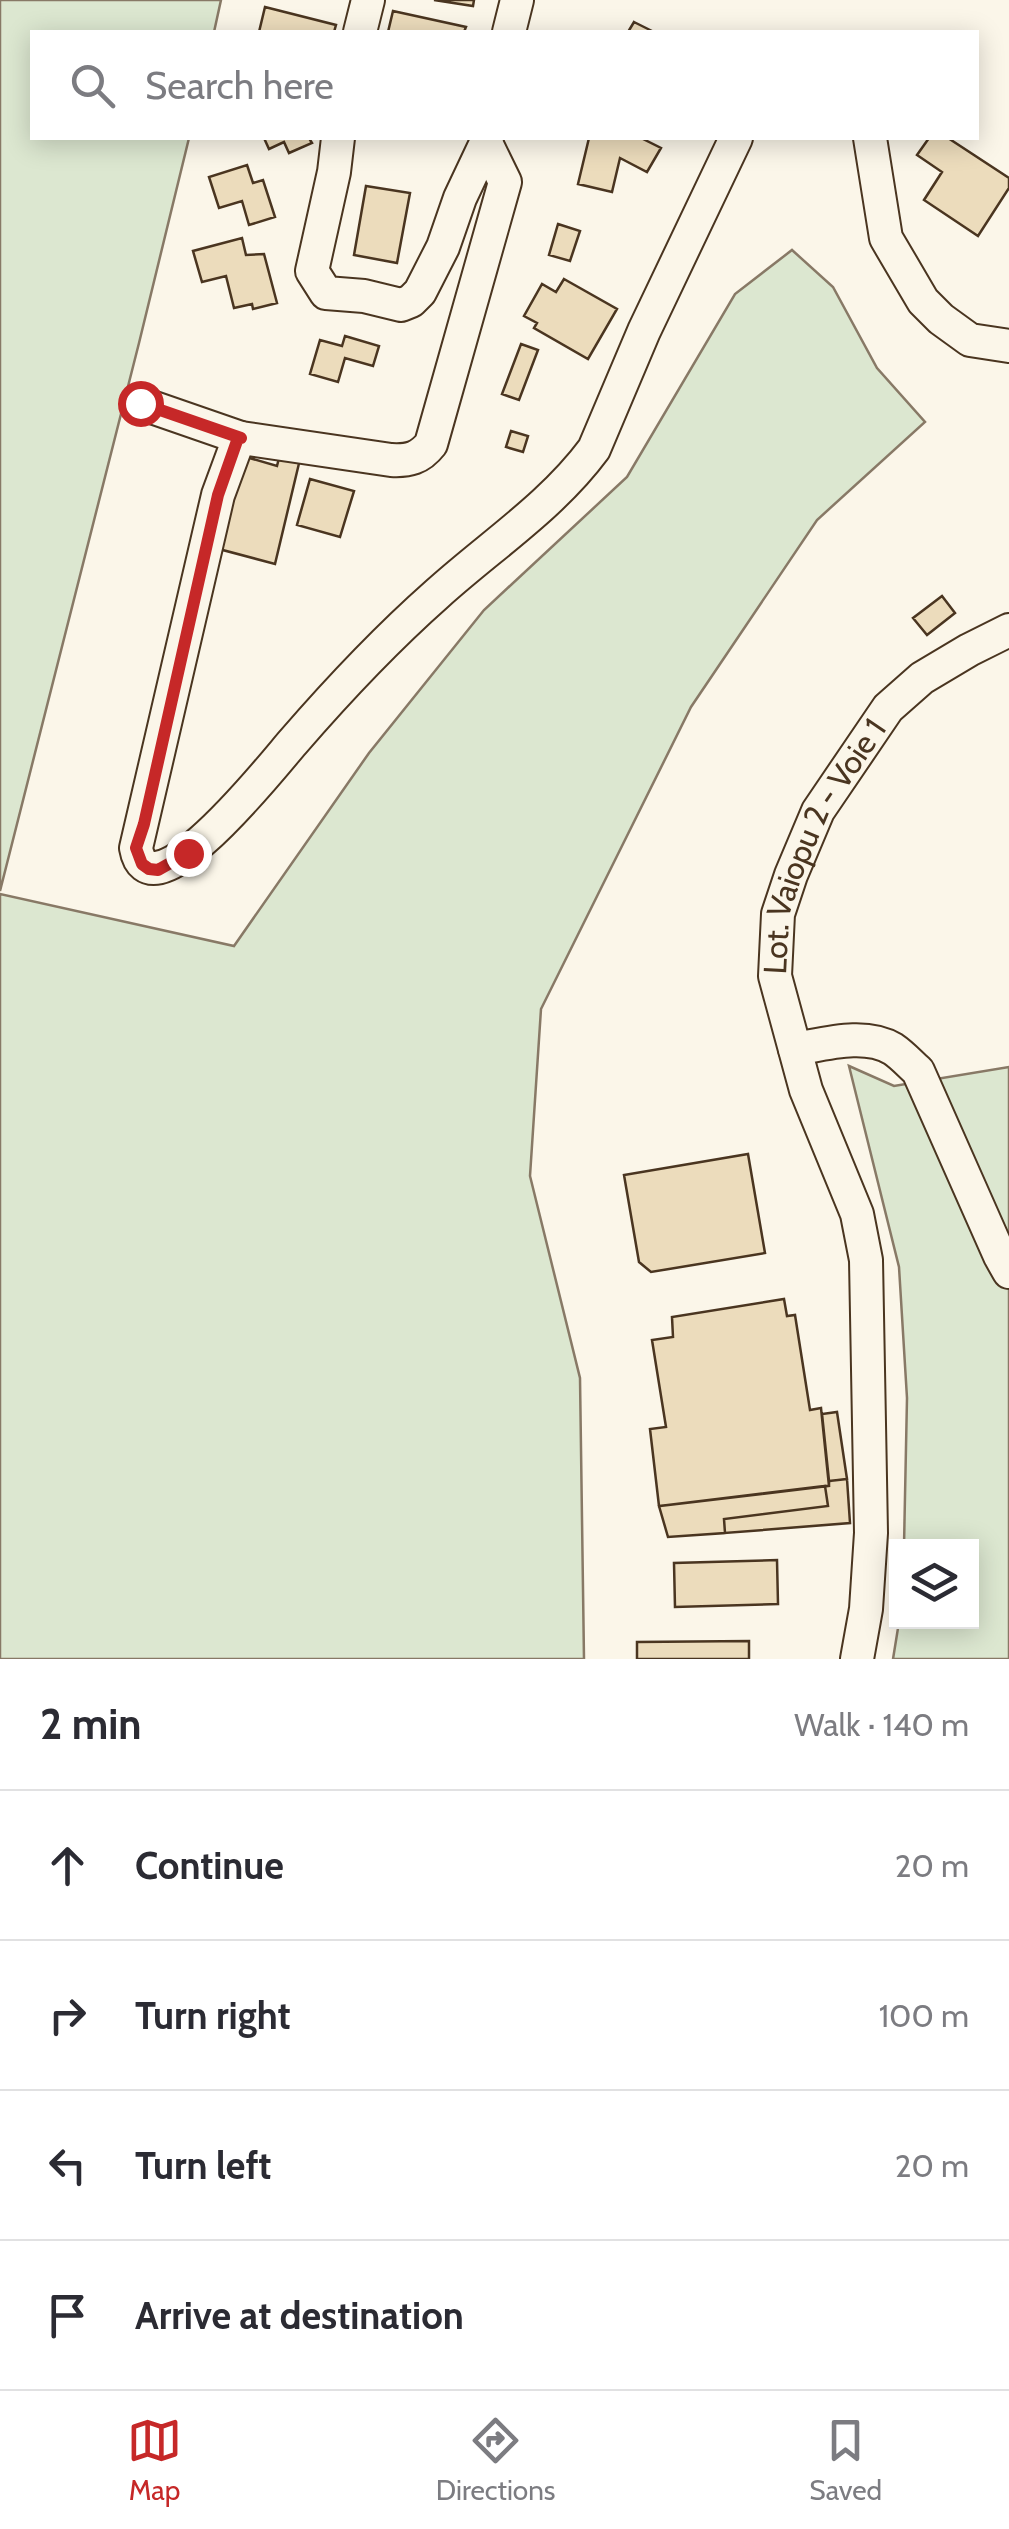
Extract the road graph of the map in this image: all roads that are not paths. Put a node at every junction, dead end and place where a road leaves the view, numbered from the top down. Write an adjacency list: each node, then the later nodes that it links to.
1 (368, 0): 3 (street)
2 (517, 0): 4 (street)
3 (360, 30)
4 (510, 30)
5 (338, 140): 6 (street)
6 (487, 140): 11 (street)
7 (735, 140): 11 (street)
8 (870, 140): 9 (street)
9 (1009, 346)
10 (140, 403): 11 (street)
11 (241, 438)
12 (1009, 630): 13 (street, Lot. Vaiopu 2 - Voie 1)
13 (795, 1049): 14 (street); 15 (street, Lot. Vaiopu 2 - Voie 1)
14 (1009, 1272)
15 (857, 1659)

